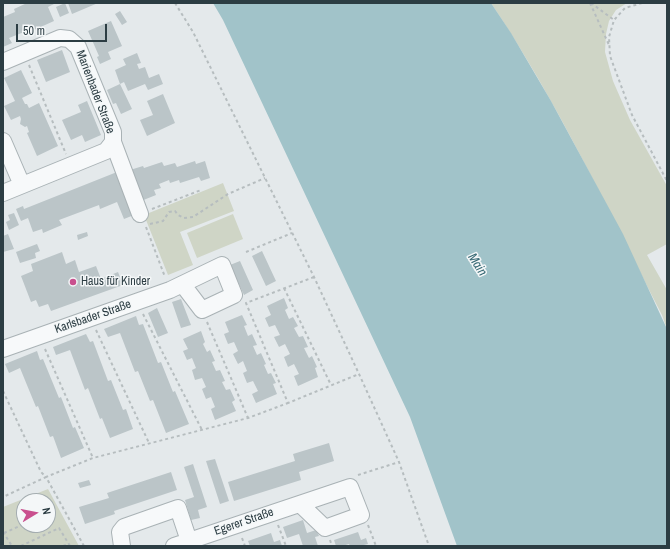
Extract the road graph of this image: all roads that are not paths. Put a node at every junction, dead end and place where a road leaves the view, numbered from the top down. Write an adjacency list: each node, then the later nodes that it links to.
1 (3, 62): 3 (street, Marienbader Straße)
2 (3, 141): 4 (street)
3 (113, 142): 4 (street, Marienbader Straße); 6 (street)
4 (22, 185): 5 (street, Marienbader Straße)
5 (3, 193)
6 (140, 214)
7 (176, 287): 7 (street, Karlsbader Straße); 8 (street, Karlsbader Straße)
8 (3, 349)
9 (300, 504): 9 (street, Egerer Straße); 10 (street, Egerer Straße)
10 (181, 544): 11 (street, Egerer Straße)
11 (122, 546)

